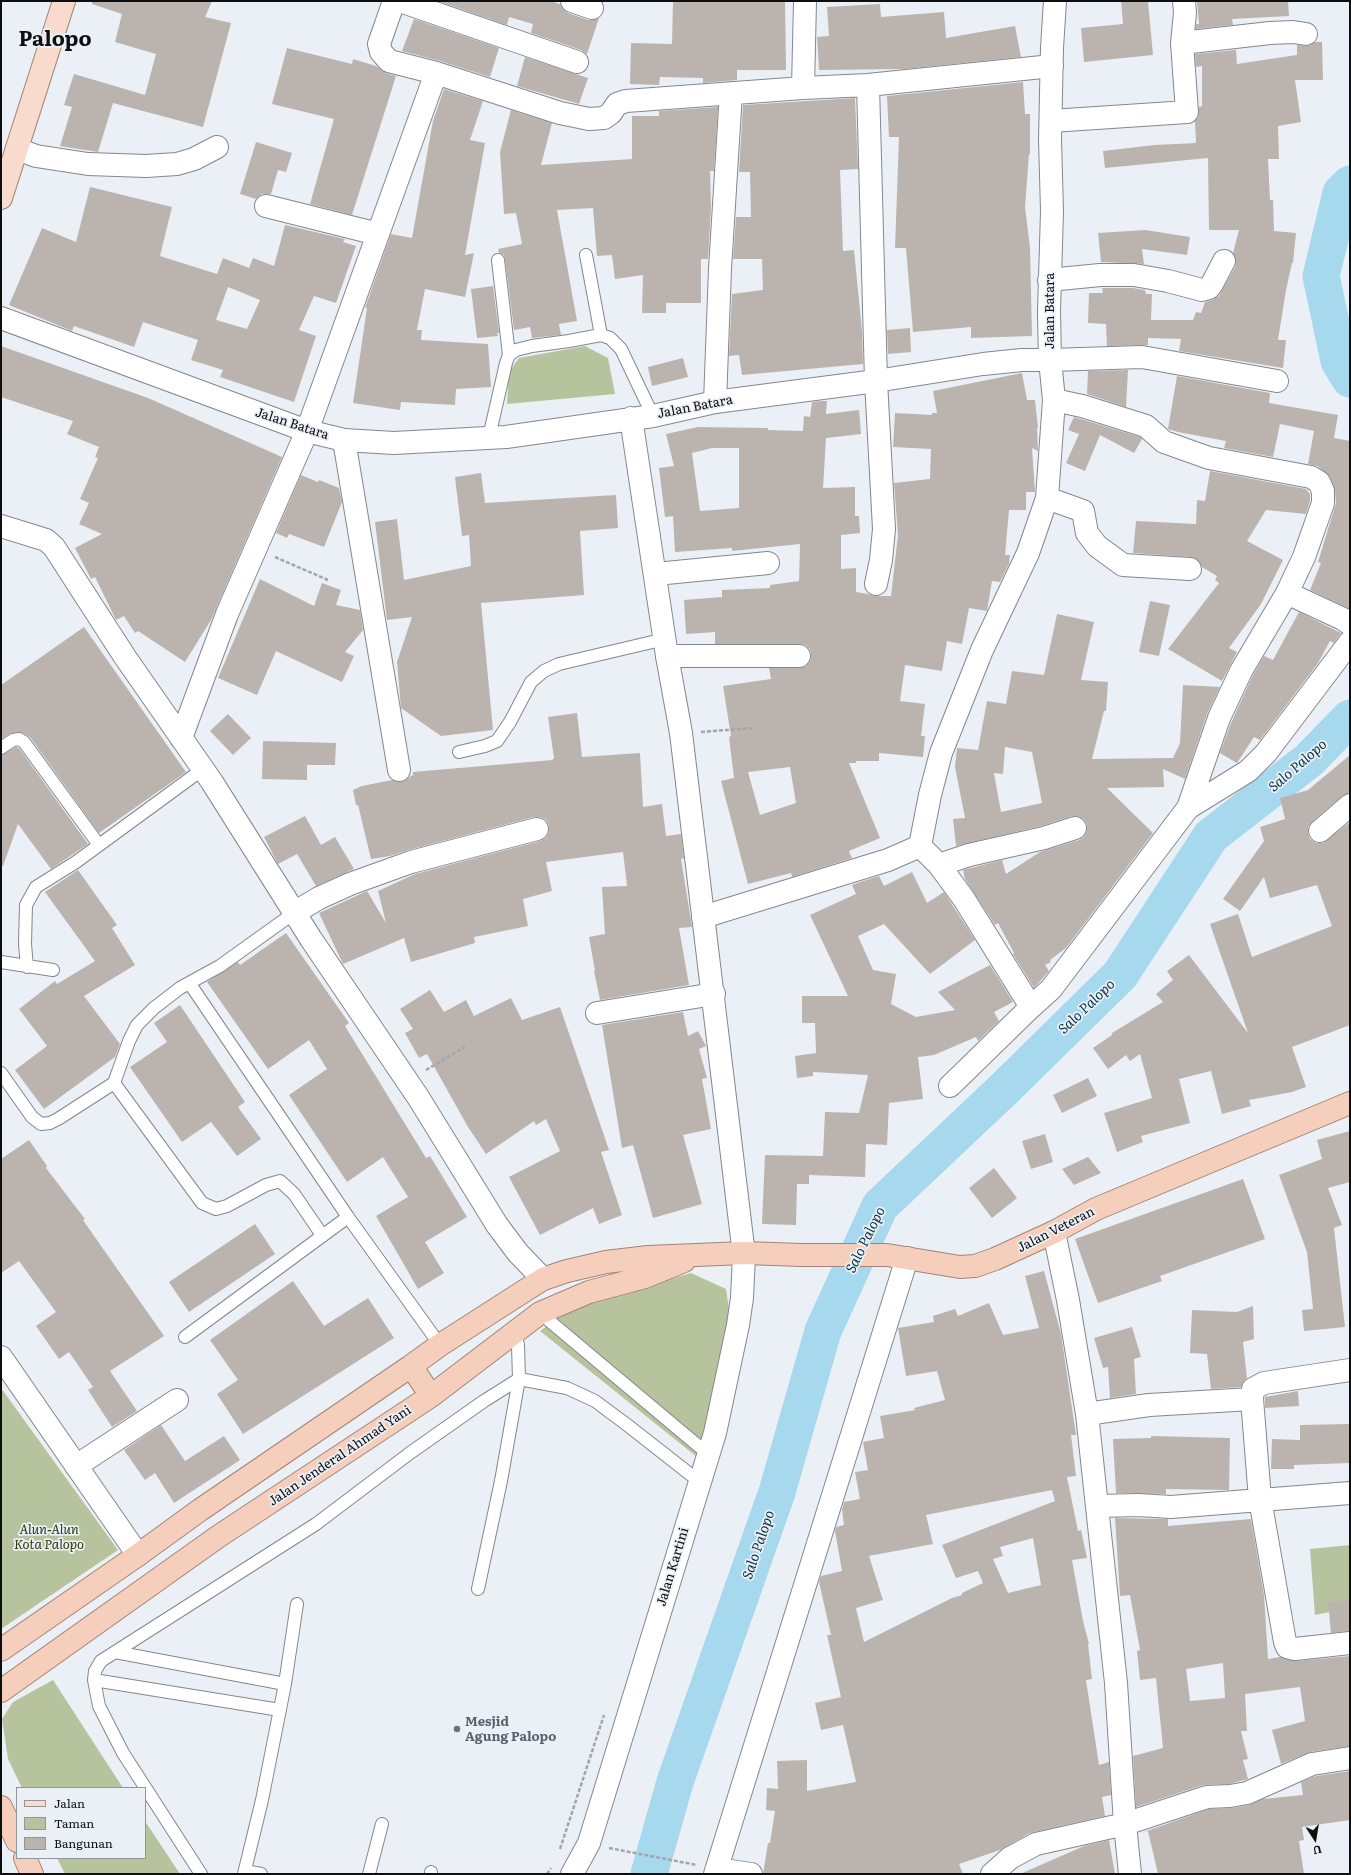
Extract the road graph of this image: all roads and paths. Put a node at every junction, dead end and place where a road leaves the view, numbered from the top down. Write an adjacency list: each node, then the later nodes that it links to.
1 (64, 1): 19 (main road)
2 (394, 1): 13 (street)
3 (400, 1): 11 (street)
4 (572, 1): 8 (street)
5 (805, 1): 15 (street)
6 (1055, 1): 12 (street, Jalan Batara)
7 (1184, 1): 10 (street)
8 (592, 8)
9 (1306, 34): 10 (street)
10 (1182, 44): 17 (street)
11 (577, 62)
12 (1052, 66): 14 (street); 17 (street, Jalan Batara)
13 (436, 73): 16 (street); 22 (street)
14 (868, 85): 15 (street); 32 (street)
15 (803, 88): 16 (street)
16 (731, 93): 34 (street)
17 (1051, 121): 26 (street, Jalan Batara)
18 (217, 147): 19 (street)
19 (17, 149): 20 (main road)
20 (1, 198)
21 (266, 206): 22 (street)
22 (378, 234): 37 (street)
23 (586, 255): 28 (lane)
24 (498, 260): 29 (lane)
25 (1224, 261): 26 (street)
26 (1049, 280): 30 (street, Jalan Batara)
27 (1, 318): 37 (street, Jalan Batara)
28 (601, 335): 29 (lane); 35 (lane)
29 (509, 354): 38 (lane)
30 (1050, 360): 31 (street); 32 (street, Jalan Batara); 33 (street)
31 (1277, 380)
32 (876, 381): 34 (street, Jalan Batara); 47 (street)
33 (1054, 400): 40 (street); 48 (street)
34 (715, 402): 35 (street, Jalan Batara)
35 (653, 416): 36 (street, Jalan Batara)
36 (631, 418): 38 (street, Jalan Batara); 45 (street, Jalan Kartini)
37 (307, 431): 39 (street, Jalan Batara); 42 (street)
38 (489, 437): 39 (street, Jalan Batara)
39 (344, 440): 59 (street)
40 (1047, 498): 44 (street); 66 (street)
41 (1, 526): 55 (street)
42 (254, 548): 46 (path); 55 (street)
43 (768, 563): 45 (street)
44 (1190, 569)
45 (656, 574): 51 (street, Jalan Kartini)
46 (328, 580)
47 (876, 584)
48 (1288, 593): 49 (street); 61 (street)
49 (1350, 624)
50 (1350, 642): 61 (street)
51 (666, 648): 52 (street); 54 (street, Jalan Kartini); 57 (lane)
52 (799, 656)
53 (753, 728): 54 (path)
54 (681, 733): 69 (street, Jalan Kartini)
55 (181, 738): 58 (street)
56 (1, 748): 65 (lane)
57 (460, 752)
58 (203, 769): 65 (lane); 68 (street)
59 (399, 770)
60 (1350, 805): 64 (street)
61 (1188, 808): 75 (street)
62 (1075, 828): 67 (street)
63 (537, 829): 68 (street)
64 (1320, 831)
65 (99, 845): 71 (lane)
66 (920, 846): 67 (street); 69 (street)
67 (939, 865): 75 (street)
68 (294, 913): 73 (lane); 79 (street)
69 (703, 917): 74 (street, Jalan Kartini)
70 (1, 962): 71 (lane)
71 (27, 967): 72 (lane)
72 (53, 970)
73 (190, 984): 80 (lane); 83 (lane)
74 (714, 994): 76 (street); 86 (street, Jalan Kartini)
75 (1031, 1007): 81 (street)
76 (597, 1013)
77 (465, 1047): 79 (path)
78 (1, 1073): 80 (lane)
79 (407, 1082): 89 (street)
80 (114, 1083): 85 (lane)
81 (950, 1086)
82 (1350, 1103): 84 (highway, Jalan Veteran)
83 (348, 1217): 85 (lane); 93 (lane)
84 (1054, 1232): 88 (highway, Jalan Veteran); 101 (street)
85 (322, 1235): 92 (lane)
86 (744, 1253): 87 (highway, Jalan Jenderal Ahmad Yani); 88 (highway, Jalan Veteran); 102 (street, Jalan Kartini)
87 (696, 1256): 89 (highway, Jalan Jenderal Ahmad Yani); 90 (highway, Jalan Jenderal Ahmad Yani)
88 (897, 1257): 129 (street)
89 (543, 1279): 93 (highway, Jalan Jenderal Ahmad Yani)
90 (540, 1313): 91 (highway, Jalan Jenderal Ahmad Yani); 102 (lane)
91 (515, 1333): 97 (lane); 98 (highway, Jalan Jenderal Ahmad Yani)
92 (186, 1337)
93 (440, 1345): 95 (highway, Jalan Jenderal Ahmad Yani)
94 (1, 1357): 103 (street)
95 (411, 1366): 98 (highway); 108 (highway, Jalan Jenderal Ahmad Yani)
96 (1350, 1370): 99 (street)
97 (518, 1379): 104 (lane); 111 (lane); 115 (lane)
98 (431, 1396): 109 (highway, Jalan Jenderal Ahmad Yani)
99 (1252, 1399): 101 (street); 106 (street)
100 (177, 1400): 103 (street)
101 (1087, 1414): 107 (street)
102 (708, 1454): 104 (street, Jalan Kartini)
103 (76, 1466): 110 (street)
104 (700, 1482): 135 (street, Jalan Kartini)
105 (1350, 1493): 106 (street)
106 (1260, 1499): 107 (street); 113 (street)
107 (1098, 1506): 125 (street)
108 (200, 1510): 109 (highway); 110 (highway, Jalan Jenderal Ahmad Yani)
109 (219, 1536): 118 (highway, Jalan Jenderal Ahmad Yani)
110 (138, 1555): 114 (highway, Jalan Jenderal Ahmad Yani)
111 (478, 1589)
112 (297, 1604): 117 (lane)
113 (1350, 1643)
114 (1, 1650)
115 (115, 1652): 116 (lane); 117 (lane)
116 (94, 1680): 119 (lane); 121 (lane)
117 (285, 1684): 119 (lane)
118 (1, 1691)
119 (280, 1710): 130 (lane)
120 (1350, 1758): 125 (street)
121 (145, 1787)
122 (146, 1788): 132 (lane)
123 (1, 1807): 126 (highway)
124 (382, 1824): 134 (lane)
125 (1125, 1824): 137 (street); 138 (street)
126 (16, 1839)
127 (608, 1847): 129 (path)
128 (25, 1859): 131 (highway)
129 (710, 1869): 136 (street)
130 (245, 1872): 133 (lane)
131 (32, 1874)
132 (201, 1874)
133 (261, 1874)
134 (369, 1874)
135 (572, 1874)
136 (750, 1874)
137 (992, 1874)
138 (1130, 1874)

